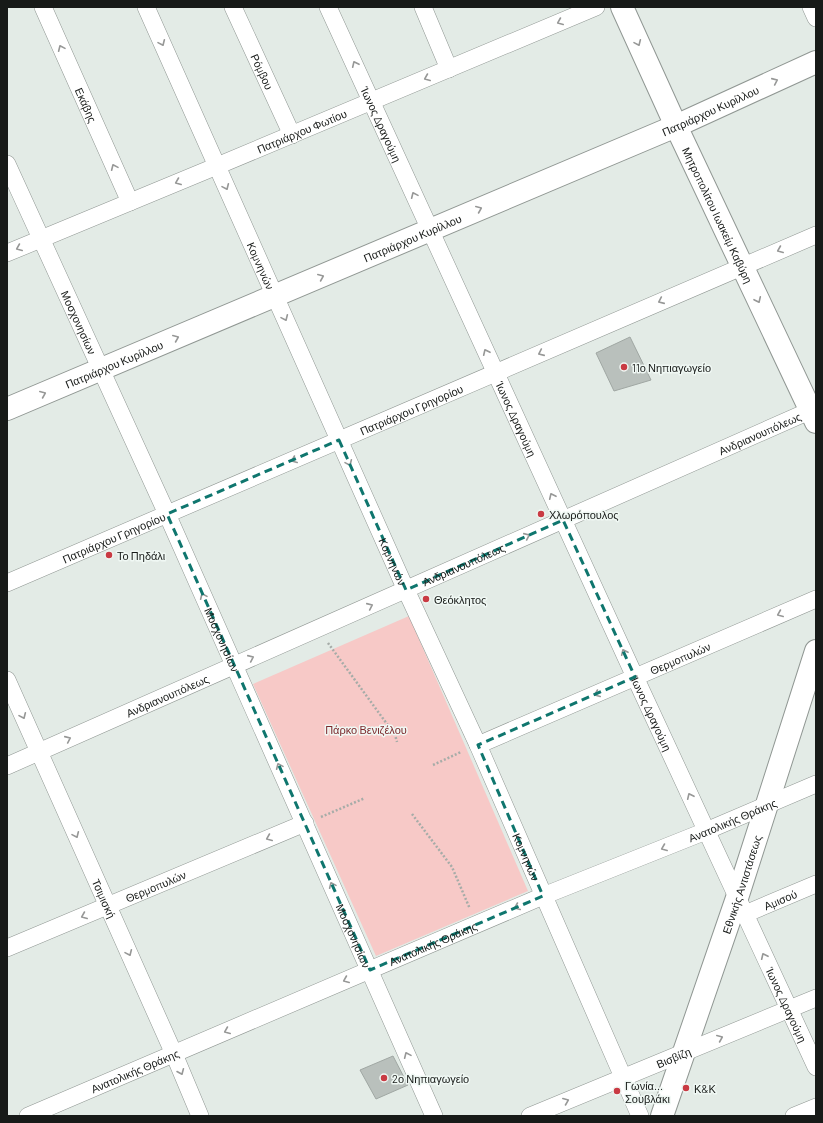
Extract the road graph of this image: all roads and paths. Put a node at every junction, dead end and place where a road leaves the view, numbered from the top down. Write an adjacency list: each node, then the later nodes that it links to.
1 (43, 7): 17 (street, Εκάβης, one-way to 1)
2 (146, 7): 16 (street, Κομνηνών, one-way to 16)
3 (234, 7): 14 (street, Ρόμβου)
4 (328, 7): 12 (street, Ίωνος Δραγούμη, one-way to 4)
5 (423, 7): 11 (street)
6 (596, 7): 11 (street, Πατριάρχου Φωτίου, one-way to 11)
7 (622, 7): 13 (street, Μητροπολίτου Ιωακείμ Καβύρη, one-way to 13)
8 (811, 7): 9 (street)
9 (816, 18)
10 (816, 62): 13 (street, Πατριάρχου Κυρίλλου, one-way to 10)
11 (449, 69): 12 (street, Πατριάρχου Φωτίου, one-way to 12)
12 (372, 102): 14 (street, Πατριάρχου Φωτίου); 18 (street, Ίωνος Δραγούμη, one-way to 12)
13 (676, 126): 18 (street, Πατριάρχου Κυρίλλου, one-way to 13); 22 (street, Μητροπολίτου Ιωακείμ Καβύρη)
14 (292, 135): 16 (street, Πατριάρχου Φωτίου)
15 (7, 164): 20 (street, Μοσχονησίων)
16 (217, 166): 17 (street, Πατριάρχου Φωτίου, one-way to 17); 23 (street, Κομνηνών, one-way to 23)
17 (130, 202): 20 (street, Πατριάρχου Φωτίου)
18 (430, 230): 23 (street, Πατριάρχου Κυρίλλου, one-way to 18); 25 (street, Ίωνος Δραγούμη, one-way to 18)
19 (816, 235): 22 (street, Πατριάρχου Γρηγορίου, one-way to 22)
20 (41, 239): 21 (street, Πατριάρχου Φωτίου, one-way to 21); 24 (street, Μοσχονησίων)
21 (7, 253)
22 (742, 266): 25 (street, Πατριάρχου Γρηγορίου, one-way to 25); 27 (street, Μητροπολίτου Ιωακείμ Καβύρη, one-way to 27)
23 (275, 296): 24 (street, Πατριάρχου Κυρίλλου, one-way to 23); 28 (street, Κομνηνών, one-way to 28)
24 (101, 370): 26 (street, Πατριάρχου Κυρίλλου, one-way to 24); 29 (street, Μοσχονησίων)
25 (496, 373): 28 (street, Πατριάρχου Γρηγορίου); 30 (street, Ίωνος Δραγούμη, one-way to 25)
26 (7, 409)
27 (814, 413): 30 (street, Ανδριανουπόλεως)
28 (339, 440): 29 (street, Πατριάρχου Γρηγορίου, one-way to 29); 32 (street, Κομνηνών, one-way to 32)
29 (167, 514): 31 (street, Πατριάρχου Γρηγορίου); 36 (street, Μοσχονησίων, one-way to 29)
30 (563, 520): 32 (street, Ανδριανουπόλεως, one-way to 30); 37 (street, Ίωνος Δραγούμη, one-way to 30)
31 (7, 583)
32 (406, 590): 34 (street, Ανδριανουπόλεως, one-way to 32); 40 (street, Κομνηνών)
33 (816, 599): 37 (street, Θερμοπυλών, one-way to 37)
34 (317, 629): 36 (street, Ανδριανουπόλεως, one-way to 34); 39 (path)
35 (816, 651): 46 (street, Εθνικής Αντιστάσεως)
36 (234, 666): 41 (street, Ανδριανουπόλεως, one-way to 36); 48 (street, Μοσχονησίων, one-way to 36)
37 (635, 677): 40 (street, Θερμοπυλών, one-way to 40); 49 (street, Ίωνος Δραγούμη, one-way to 37)
38 (7, 680): 41 (street, Τσιμισκή, one-way to 41)
39 (397, 742)
40 (478, 745): 42 (path); 51 (street, Κομνηνών)
41 (39, 752): 43 (street, Ανδριανουπόλεως); 52 (street, Τσιμισκή, one-way to 52)
42 (433, 765)
43 (7, 766)
44 (816, 784): 46 (street, Ανατολικής Θράκης)
45 (364, 798): 48 (path)
46 (767, 805): 49 (street, Ανατολικής Θράκης); 53 (street, Εθνικής Αντιστάσεως)
47 (412, 814): 54 (path)
48 (305, 823): 52 (street, Θερμοπυλών, one-way to 52); 56 (street, Μοσχονησίων, one-way to 48)
49 (706, 831): 51 (street, Ανατολικής Θράκης, one-way to 51); 53 (street, Ίωνος Δραγούμη)
50 (816, 884): 53 (street, Αμισού)
51 (543, 896): 54 (street, Ανατολικής Θράκης, one-way to 54); 62 (street, Κομνηνών)
52 (108, 906): 55 (street, Θερμοπυλών, one-way to 55); 60 (street, Τσιμισκή, one-way to 60)
53 (741, 906): 58 (street, Ίωνος Δραγούμη, one-way to 53); 59 (street, Εθνικής Αντιστάσεως)
54 (477, 924): 56 (street, Ανατολικής Θράκης)
55 (7, 948)
56 (370, 970): 60 (street, Ανατολικής Θράκης, one-way to 60); 66 (street, Μοσχονησίων, one-way to 56)
57 (816, 998): 58 (street, Βισβίζη)
58 (789, 1009): 59 (street, Βισβίζη, one-way to 58); 61 (street, Ίωνος Δραγούμη)
59 (684, 1053): 62 (street, Βισβίζη); 69 (street, Εθνικής Αντιστάσεως)
60 (174, 1054): 64 (street, Ανατολικής Θράκης); 65 (street, Τσιμισκή, one-way to 65)
61 (816, 1067)
62 (623, 1078): 67 (street, Βισβίζη, one-way to 62); 68 (street, Κομνηνών)
63 (816, 1107): 70 (street)
64 (28, 1116)
65 (200, 1116)
66 (434, 1116)
67 (530, 1116)
68 (640, 1116)
69 (662, 1116)
70 (794, 1116)

